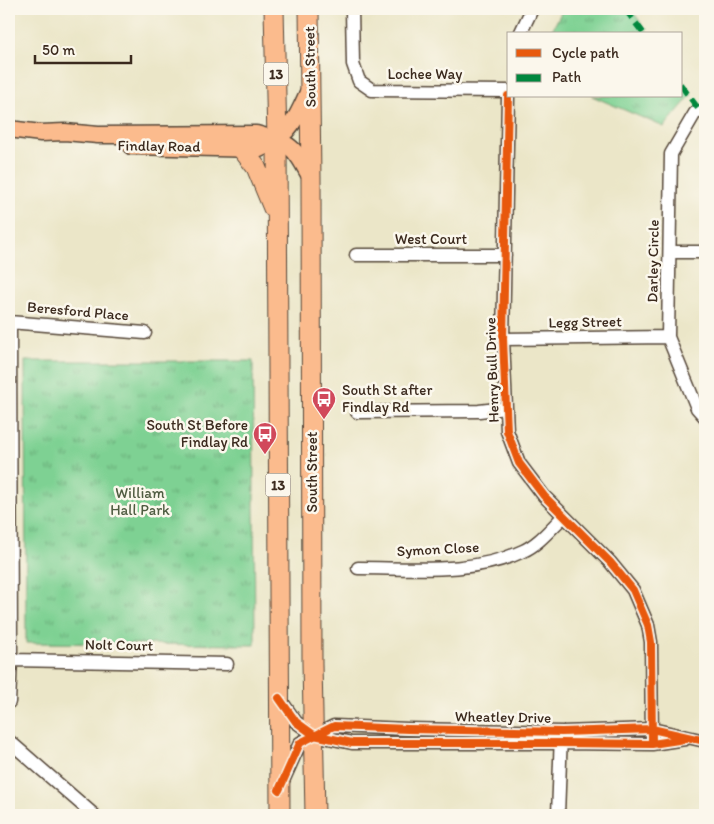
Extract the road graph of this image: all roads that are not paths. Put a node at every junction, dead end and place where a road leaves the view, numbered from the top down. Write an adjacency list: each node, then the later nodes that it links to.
1 (274, 9): 12 (highway, 13)
2 (309, 9): 6 (highway, South Street / 13)
3 (352, 9): 7 (street, Lochee Way)
4 (532, 9): 5 (street)
5 (521, 32)
6 (310, 88): 12 (main road, Findlay Road); 14 (highway, South Street / 13)
7 (507, 91)
8 (508, 98): 19 (street, Henry Bull Drive)
9 (705, 110): 16 (street, Darley Circle)
10 (9, 129): 11 (main road, Findlay Road)
11 (41, 133): 12 (main road, Findlay Road); 13 (main road, Findlay Road)
12 (277, 140): 13 (main road, Findlay Road); 14 (main road, Findlay Road); 15 (highway, 13)
13 (241, 148): 15 (highway)
14 (311, 179): 34 (highway, South Street / 13)
15 (277, 219): 31 (highway, 13)
16 (670, 252): 17 (street); 22 (street, Darley Circle)
17 (705, 252)
18 (356, 255): 19 (street, West Court)
19 (505, 255): 23 (street, Henry Bull Drive)
20 (9, 322): 21 (street, Beresford Place); 29 (street)
21 (145, 333)
22 (668, 337): 23 (street, Legg Street); 26 (street, Darley Circle)
23 (503, 339): 24 (street, Henry Bull Drive)
24 (506, 408): 25 (street); 27 (street, Henry Bull Drive)
25 (357, 412)
26 (705, 417)
27 (564, 516): 28 (street, Symon Close); 33 (street, Henry Bull Drive)
28 (358, 568)
29 (11, 660): 30 (street, Nolt Court); 32 (street)
30 (227, 664)
31 (279, 698): 34 (street); 40 (highway, 13)
32 (9, 702)
33 (652, 729): 35 (street, Wheatley Drive); 36 (street, Wheatley Drive); 39 (street, Henry Bull Drive)
34 (314, 735): 35 (street, Wheatley Drive); 40 (street, Wheatley Drive); 43 (highway, South Street / 13)
35 (561, 737): 39 (street, Wheatley Drive); 44 (street)
36 (692, 738): 37 (street, Wheatley Drive); 39 (street, Wheatley Drive)
37 (705, 740)
38 (9, 741): 41 (street)
39 (652, 744)
40 (279, 790): 42 (highway, 13)
41 (94, 815)
42 (280, 815)
43 (314, 815)
44 (558, 815)

